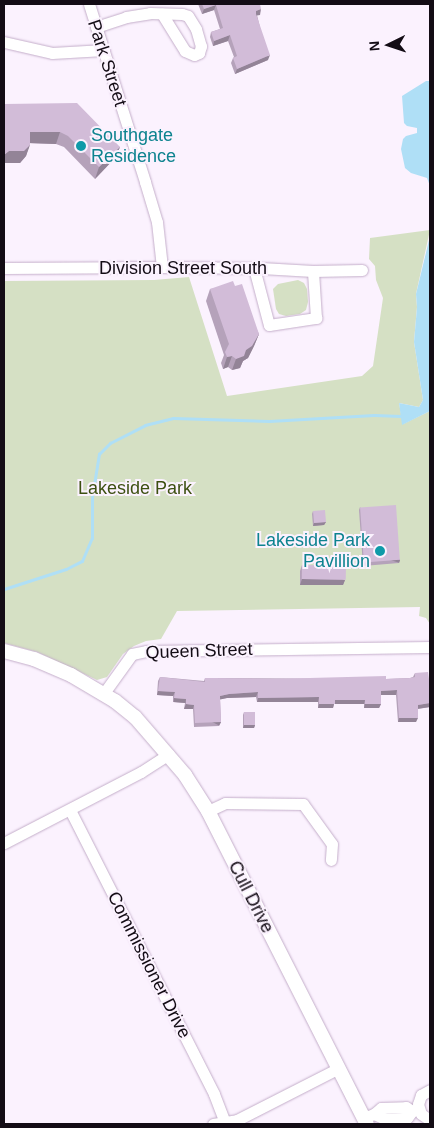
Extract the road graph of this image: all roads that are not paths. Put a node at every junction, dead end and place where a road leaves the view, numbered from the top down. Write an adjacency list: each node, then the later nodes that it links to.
1 (89, 4): 3 (street, Park Street)
2 (162, 14): 3 (street)
3 (96, 27): 5 (street, Park Street)
4 (4, 42): 5 (street)
5 (104, 50): 6 (street, Park Street)
6 (162, 267): 7 (street, Division Street South); 8 (street, Division Street South)
7 (4, 268)
8 (254, 268): 10 (street, Division Street South); 10 (street)
9 (362, 270): 10 (street, Division Street South)
10 (313, 271)
11 (427, 647): 13 (street, Queen Street)
12 (4, 651): 13 (street)
13 (104, 693): 14 (street, Cull Drive)
14 (169, 754): 15 (street); 16 (street, Cull Drive)
15 (70, 810): 17 (street); 24 (street, Commissioner Drive)
16 (208, 812): 18 (street); 19 (street, Cull Drive)
17 (4, 843)
18 (332, 860)
19 (337, 1069): 22 (street, Cull Drive); 24 (street)
20 (430, 1090): 21 (street)
21 (416, 1110): 22 (street); 23 (street)
22 (368, 1119)
23 (430, 1120)
24 (226, 1123): 25 (street)
25 (213, 1124)

